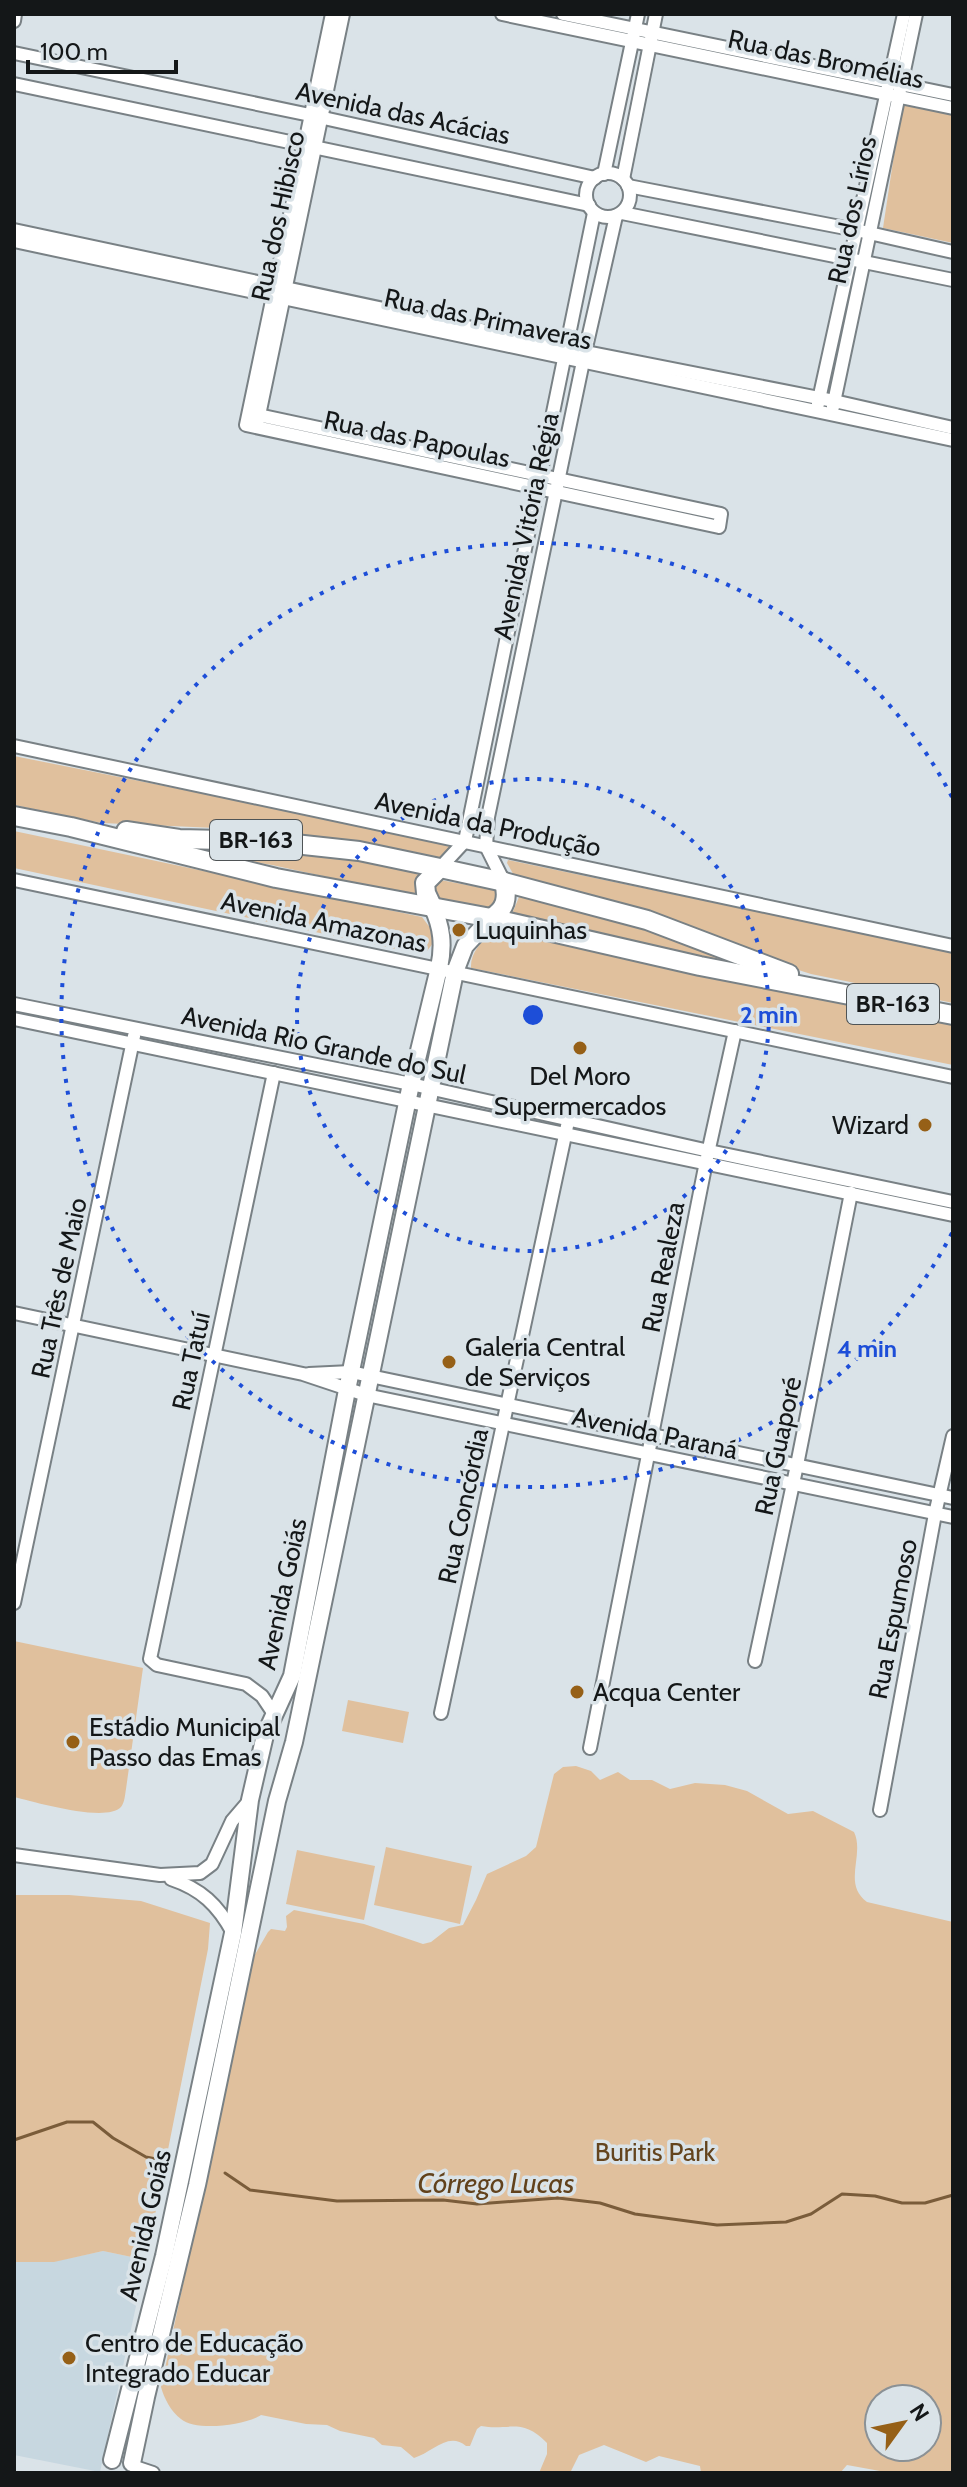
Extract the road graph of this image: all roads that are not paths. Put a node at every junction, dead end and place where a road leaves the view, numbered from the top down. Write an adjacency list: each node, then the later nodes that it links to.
1 (15, 14): 10 (street)
2 (332, 14): 18 (street, Rua dos Hibisco)
3 (343, 14): 18 (street, Rua dos Hibisco)
4 (502, 14): 11 (street, Rua das Bromélias)
5 (563, 14): 11 (street, Rua das Bromélias)
6 (638, 14): 11 (street)
7 (656, 14): 12 (street)
8 (904, 14): 15 (street, Rua dos Lírios)
9 (916, 14): 15 (street, Rua dos Lírios)
10 (14, 21)
11 (634, 36): 12 (street, Rua das Bromélias); 20 (street)
12 (650, 39): 15 (street, Rua das Bromélias); 21 (street)
13 (14, 53): 18 (street, Avenida das Acácias)
14 (14, 84): 19 (street, Avenida das Acácias)
15 (894, 89): 16 (street, Rua das Bromélias); 17 (street, Rua das Bromélias); 25 (street, Rua dos Lírios); 26 (street, Rua dos Lírios)
16 (953, 95)
17 (953, 108)
18 (316, 116): 19 (street, Rua dos Hibisco); 20 (street, Avenida das Acácias)
19 (310, 146): 22 (street, Avenida das Acácias); 32 (street, Rua dos Hibisco)
20 (599, 176): 21 (street); 22 (street)
21 (626, 183): 23 (street); 25 (street)
22 (591, 209): 23 (street); 33 (street, Avenida Vitória Régia)
23 (619, 214): 29 (street); 34 (street, Avenida Vitória Régia)
24 (14, 230): 32 (street, Rua das Primaveras)
25 (856, 230): 26 (street); 29 (street, Rua dos Lírios)
26 (869, 234): 28 (street); 30 (street, Rua dos Lírios)
27 (14, 241): 32 (street, Rua das Primaveras)
28 (953, 252)
29 (850, 258): 30 (street); 35 (street, Rua dos Lírios)
30 (864, 261): 31 (street); 36 (street, Rua dos Lírios)
31 (953, 280)
32 (280, 292): 33 (street, Rua das Primaveras); 37 (street, Rua dos Hibisco)
33 (565, 353): 34 (street, Rua das Primaveras); 40 (street, Avenida Vitória Régia)
34 (584, 357): 35 (street, Rua das Primaveras); 41 (street, Avenida Vitória Régia)
35 (817, 405): 36 (street, Rua das Primaveras)
36 (832, 408): 38 (street, Rua das Primaveras); 39 (street, Rua das Primaveras)
37 (252, 420): 40 (street, Rua das Papoulas)
38 (953, 428)
39 (953, 440)
40 (538, 482): 41 (street, Rua das Papoulas); 46 (street, Avenida Vitória Régia)
41 (557, 486): 42 (street, Rua das Papoulas); 47 (street, Avenida Vitória Régia)
42 (720, 520)
43 (14, 746): 46 (street, Avenida da Produção)
44 (14, 816): 45 (highway, BR-163)
45 (71, 827): 48 (highway, BR-163); 51 (highway, BR-163)
46 (465, 841): 47 (street, Avenida da Produção); 48 (street)
47 (486, 846): 50 (street); 53 (street, Avenida da Produção)
48 (440, 868): 50 (highway, BR-163); 51 (highway)
49 (14, 880): 54 (street, Avenida Amazonas)
50 (504, 882): 52 (highway); 55 (highway, BR-163)
51 (432, 906): 52 (highway, BR-163); 54 (main road)
52 (491, 918): 54 (main road); 55 (highway, BR-163)
53 (953, 946)
54 (447, 970): 60 (street, Avenida Amazonas); 64 (main road, Avenida Goiás); 65 (main road, Avenida Goiás)
55 (832, 992): 57 (highway, BR-163)
56 (14, 1004): 59 (street, Avenida Rio Grande do Sul)
57 (953, 1015)
58 (14, 1019): 61 (street, Avenida Rio Grande do Sul)
59 (136, 1029): 61 (street, Rua Três de Maio); 64 (street, Avenida Rio Grande do Sul)
60 (735, 1031): 63 (street, Avenida Amazonas); 69 (street, Rua Realeza)
61 (132, 1044): 62 (street, Avenida Rio Grande do Sul); 74 (street, Rua Três de Maio)
62 (274, 1073): 66 (street, Avenida Rio Grande do Sul); 75 (street, Rua Tatuí)
63 (953, 1077)
64 (411, 1084): 65 (street, Avenida Rio Grande do Sul); 66 (main road, Avenida Goiás)
65 (429, 1089): 67 (main road, Avenida Goiás); 68 (street, Avenida Rio Grande do Sul)
66 (408, 1103): 67 (street, Avenida Rio Grande do Sul); 76 (main road, Avenida Goiás)
67 (426, 1107): 68 (street, Avenida Rio Grande do Sul); 78 (main road, Avenida Goiás)
68 (567, 1126): 69 (street, Avenida Rio Grande do Sul); 81 (street, Rua Concórdia)
69 (707, 1156): 70 (street, Avenida Rio Grande do Sul); 71 (street, Avenida Rio Grande do Sul); 83 (street, Rua Realeza)
70 (851, 1193): 72 (street, Avenida Rio Grande do Sul); 86 (street, Rua Guaporé)
71 (953, 1202)
72 (953, 1215)
73 (14, 1313): 74 (street, Avenida Paraná)
74 (74, 1325): 75 (street, Avenida Paraná); 91 (street, Rua Três de Maio)
75 (215, 1355): 77 (street, Avenida Paraná); 94 (street, Rua Tatuí)
76 (351, 1372): 77 (street, Avenida Paraná); 78 (street, Avenida Paraná); 79 (main road, Avenida Goiás)
77 (303, 1374): 79 (street, Avenida Paraná)
78 (370, 1376): 80 (main road, Avenida Goiás); 81 (street, Avenida Paraná)
79 (347, 1390): 80 (street, Avenida Paraná); 94 (main road, Avenida Goiás)
80 (366, 1395): 82 (street, Avenida Paraná); 95 (main road, Avenida Goiás)
81 (507, 1404): 82 (street, Rua Concórdia); 83 (street, Avenida Paraná)
82 (503, 1424): 85 (street, Avenida Paraná); 93 (street, Rua Concórdia)
83 (652, 1435): 85 (street, Rua Realeza); 86 (street, Avenida Paraná)
84 (953, 1436): 88 (street, Rua Espumoso)
85 (647, 1454): 87 (street, Avenida Paraná); 96 (street, Rua Realeza)
86 (797, 1465): 87 (street, Rua Guaporé); 88 (street, Avenida Paraná)
87 (792, 1485): 89 (street, Avenida Paraná); 92 (street, Rua Guaporé)
88 (946, 1497): 89 (street, Rua Espumoso)
89 (935, 1514): 90 (street, Avenida Paraná); 99 (street, Rua Espumoso)
90 (953, 1517)
91 (14, 1603)
92 (755, 1661)
93 (441, 1713)
94 (274, 1714): 95 (main road); 97 (main road, Avenida Goiás)
95 (297, 1727): 98 (main road, Avenida Goiás)
96 (590, 1748)
97 (251, 1796): 98 (main road); 101 (street); 102 (main road, Avenida Goiás)
98 (277, 1801): 104 (main road, Avenida Goiás)
99 (880, 1810)
100 (14, 1855): 101 (street)
101 (160, 1875): 102 (street)
102 (233, 1933): 103 (main road, Avenida Goiás)
103 (108, 2466): 104 (main road)
104 (134, 2468): 105 (street)
105 (153, 2473)

